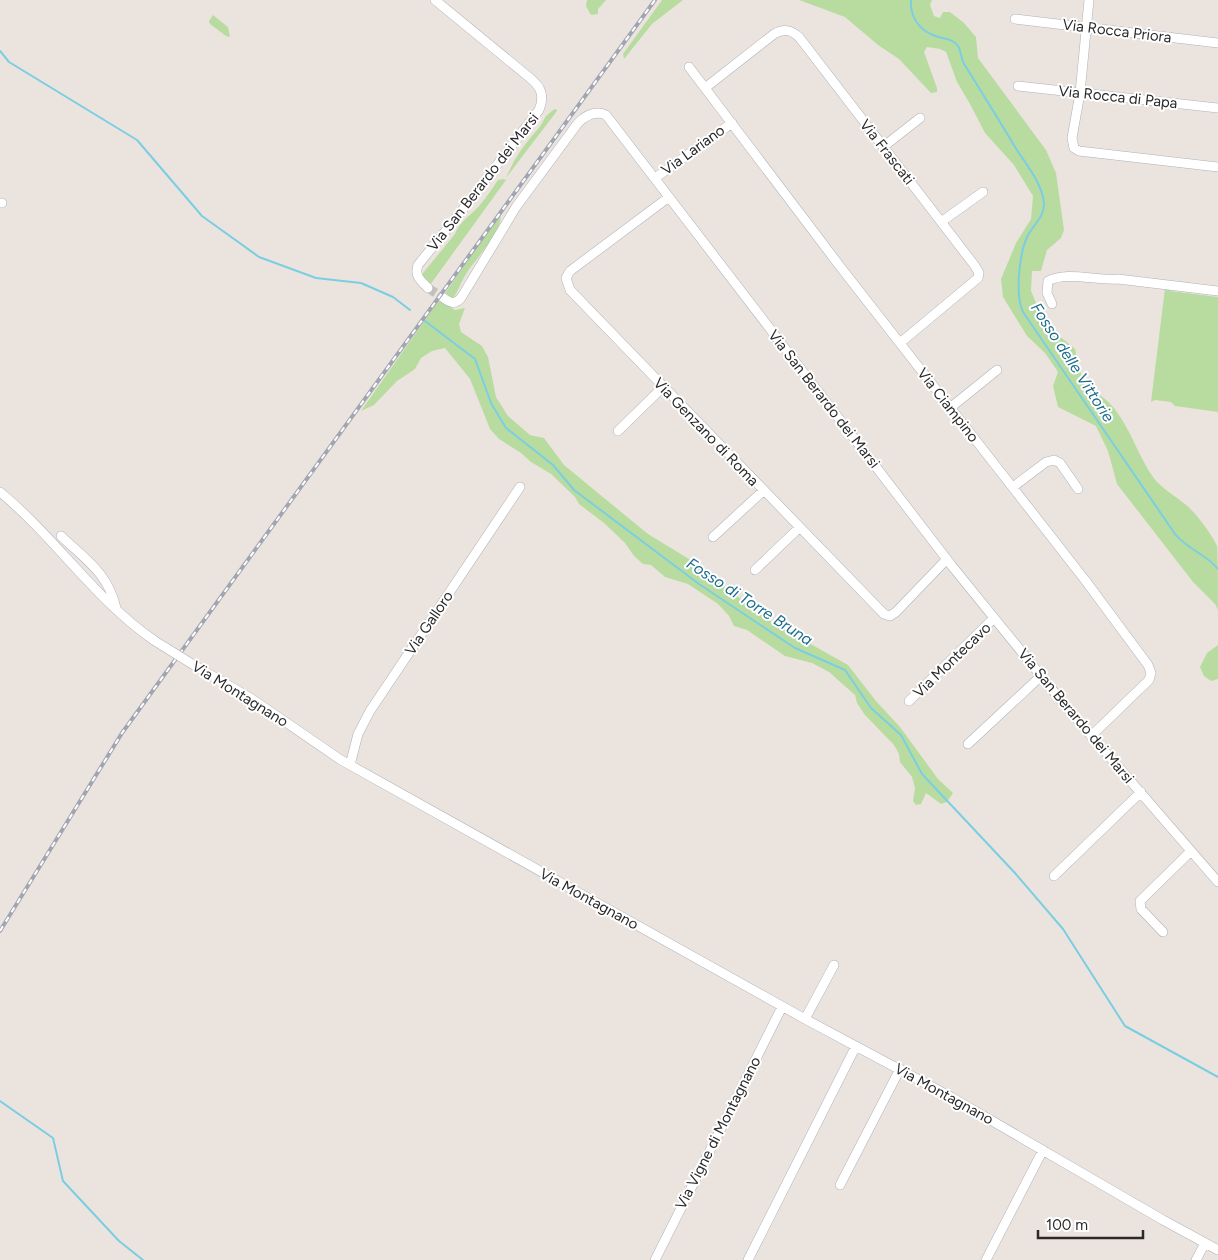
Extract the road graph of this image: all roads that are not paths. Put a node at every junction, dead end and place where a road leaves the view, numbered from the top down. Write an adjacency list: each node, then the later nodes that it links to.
1 (435, 0): 19 (street, Via San Berardo dei Marsi)
2 (1089, 0): 4 (street)
3 (1015, 20): 4 (street, Via Rocca Priora)
4 (1086, 28): 5 (street, Via Rocca Priora); 9 (street)
5 (1218, 43)
6 (689, 68): 8 (street, Via Ciampino)
7 (1018, 86): 9 (street, Via Rocca di Papa)
8 (705, 88): 12 (street, Via Ciampino); 13 (street, Via Frascati)
9 (1080, 93): 10 (street, Via Rocca di Papa); 14 (street)
10 (1218, 108)
11 (920, 118): 13 (street)
12 (732, 123): 15 (street, Via Lariano); 23 (street, Via Ciampino)
13 (883, 147): 18 (street, Via Frascati)
14 (1218, 167)
15 (654, 178): 17 (street, Via San Berardo dei Marsi); 21 (street, Via San Berardo dei Marsi)
16 (983, 192): 18 (street)
17 (669, 197): 25 (street, Via Genzano di Roma); 36 (street, Via San Berardo dei Marsi)
18 (941, 222): 23 (street, Via Frascati)
19 (428, 288)
20 (1218, 291): 22 (street)
21 (442, 298)
22 (1052, 304)
23 (900, 343): 26 (street, Via Ciampino)
24 (998, 370): 26 (street)
25 (662, 387): 27 (street); 31 (street, Via Genzano di Roma)
26 (950, 408): 29 (street, Via Ciampino)
27 (618, 430)
28 (520, 486): 44 (street, Via Galloro)
29 (1012, 487): 30 (street); 42 (street, Via Ciampino)
30 (1078, 489)
31 (763, 490): 33 (street, Via Genzano di Roma); 35 (street)
32 (0, 492): 38 (street, Via Montagnano)
33 (799, 528): 36 (street, Via Genzano di Roma); 37 (street)
34 (61, 536): 38 (street)
35 (713, 538)
36 (947, 559): 39 (street, Via San Berardo dei Marsi)
37 (755, 570)
38 (117, 611): 44 (street, Via Montagnano, bridge)
39 (994, 618): 40 (street, Via San Berardo dei Marsi); 41 (street, Via Montecavo)
40 (1042, 676): 42 (street, Via San Berardo dei Marsi); 43 (street)
41 (909, 701)
42 (1091, 736): 45 (street, Via San Berardo dei Marsi)
43 (968, 744)
44 (350, 765): 51 (street, Via Montagnano)
45 (1141, 792): 46 (street, Via San Berardo dei Marsi); 47 (street)
46 (1191, 851): 48 (street, Via San Berardo dei Marsi); 49 (street)
47 (1054, 876)
48 (1218, 882)
49 (1163, 932)
50 (834, 965): 52 (street)
51 (782, 1007): 52 (street, Via Montagnano); 59 (street, Via Vigne di Montagnano)
52 (805, 1019): 53 (street, Via Montagnano)
53 (856, 1046): 54 (street, Via Montagnano); 60 (street)
54 (900, 1069): 55 (street, Via Montagnano); 56 (street)
55 (1043, 1150): 57 (street, Via Montagnano); 61 (street)
56 (840, 1185)
57 (1205, 1243): 58 (street, Via Montagnano); 62 (street)
58 (1218, 1250)
59 (655, 1260)
60 (748, 1260)
61 (986, 1260)
62 (1196, 1260)

